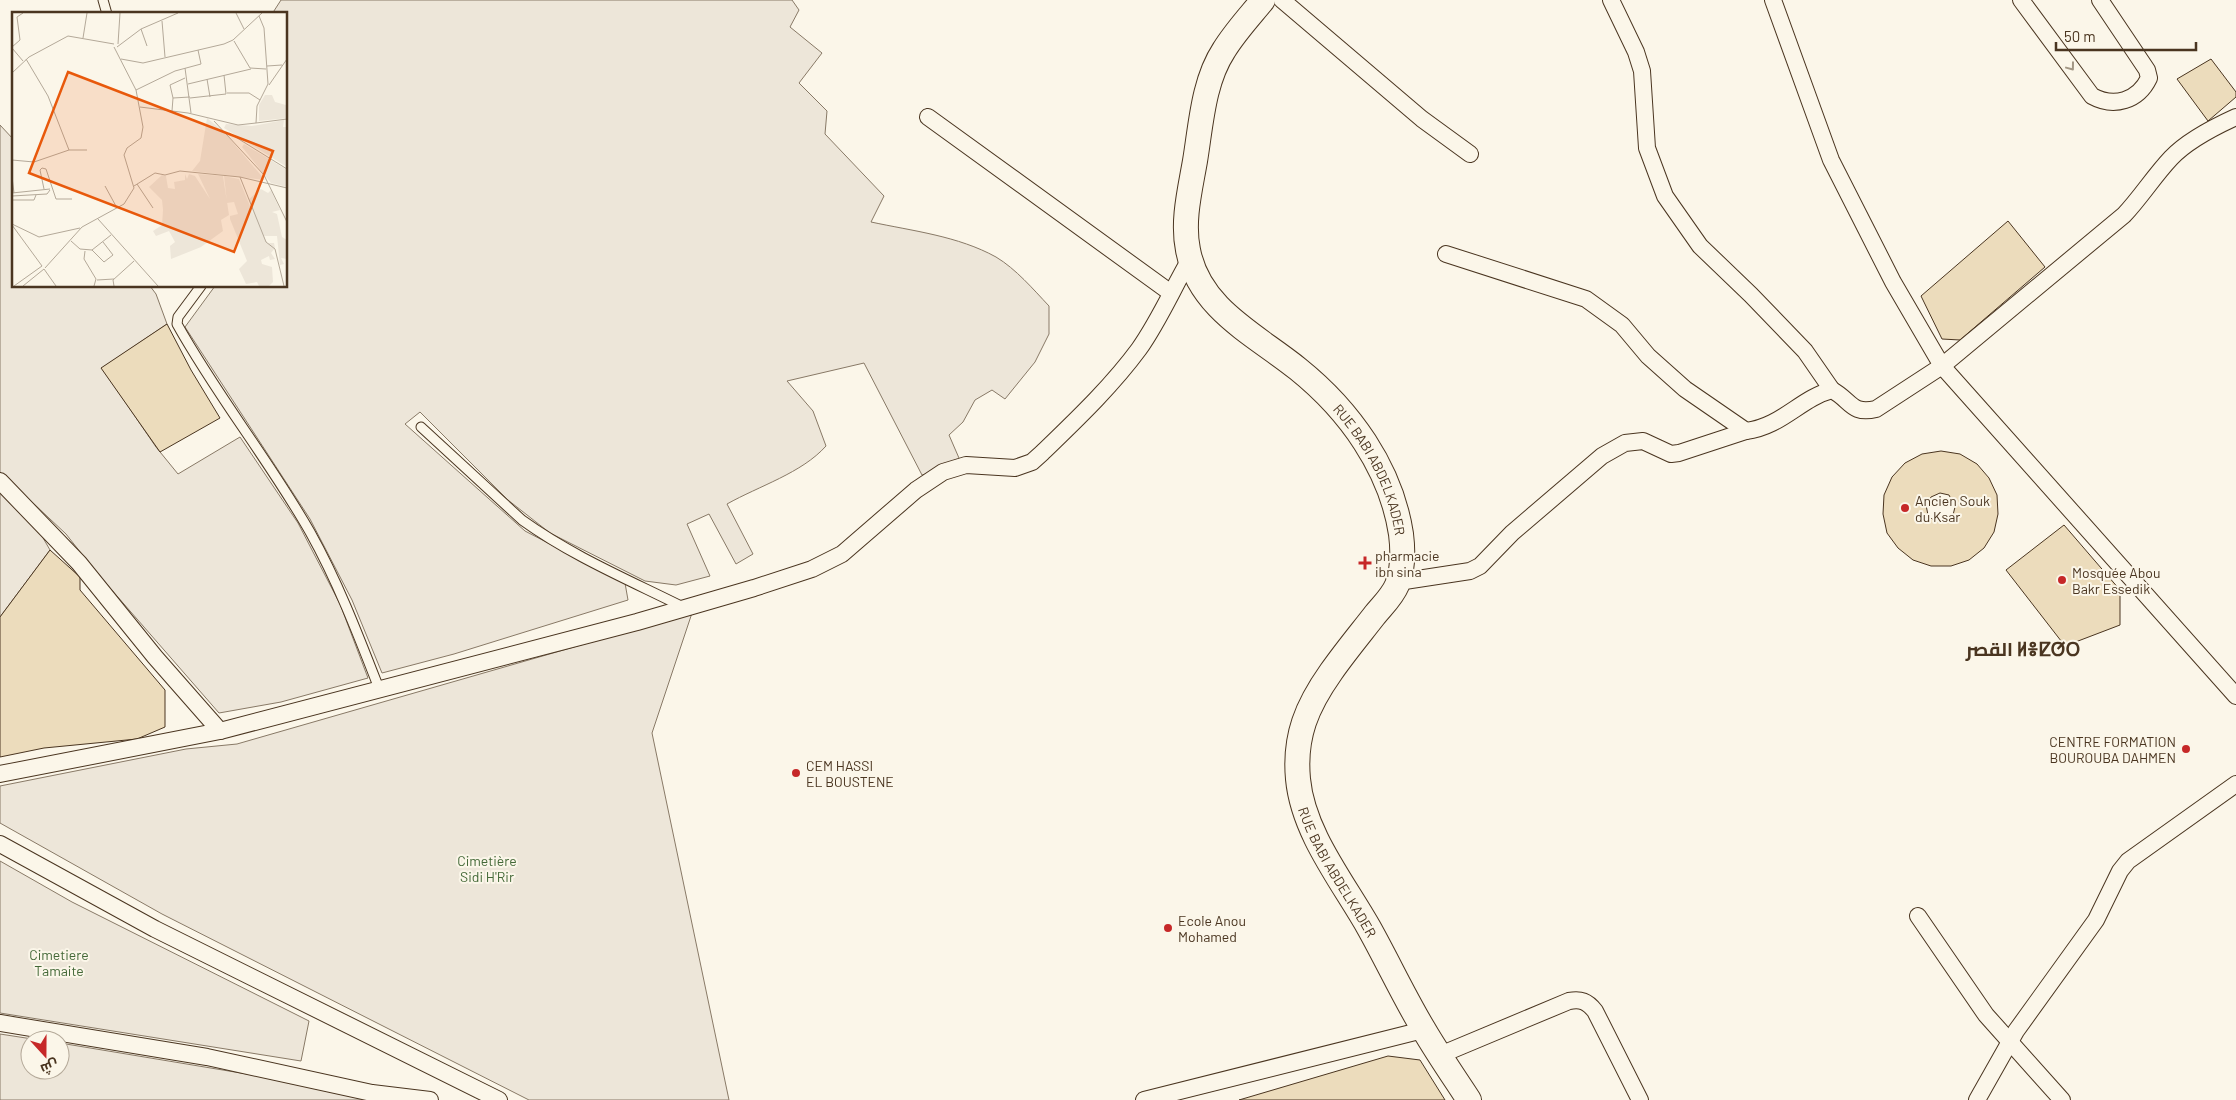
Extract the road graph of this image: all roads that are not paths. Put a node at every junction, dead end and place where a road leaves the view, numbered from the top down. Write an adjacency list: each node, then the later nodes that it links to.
1 (1264, 0): 11 (main road, RUE BABI ABDELKADER)
2 (1282, 0): 9 (street)
3 (1611, 0): 15 (street)
4 (1773, 0): 14 (street)
5 (2021, 0): 6 (street, one-way to 6)
6 (2100, 0)
7 (928, 117): 13 (street)
8 (2236, 117): 14 (street)
9 (1470, 154)
10 (1446, 254): 17 (street)
11 (1190, 258): 13 (street); 19 (main road, RUE BABI ABDELKADER)
12 (200, 288): 21 (lane)
13 (1171, 292): 20 (street)
14 (1942, 366): 15 (street); 22 (street)
15 (1832, 390): 17 (street)
16 (421, 427): 20 (lane)
17 (1746, 431): 19 (street)
18 (0, 481): 23 (street)
19 (1398, 582): 29 (main road, RUE BABI ABDELKADER)
20 (686, 608): 21 (street)
21 (380, 691): 23 (street)
22 (2236, 696)
23 (220, 731): 24 (street)
24 (0, 774)
25 (2236, 784): 30 (street)
26 (0, 844): 34 (street)
27 (1918, 916): 30 (street)
28 (0, 1023): 33 (street)
29 (1424, 1030): 31 (main road, RUE BABI ABDELKADER); 35 (street)
30 (2010, 1043): 37 (street); 38 (street)
31 (1440, 1055): 32 (street); 36 (main road, RUE BABI ABDELKADER)
32 (1633, 1097)
33 (430, 1100)
34 (499, 1100)
35 (1144, 1100)
36 (1469, 1100)
37 (1977, 1100)
38 (2062, 1100)

